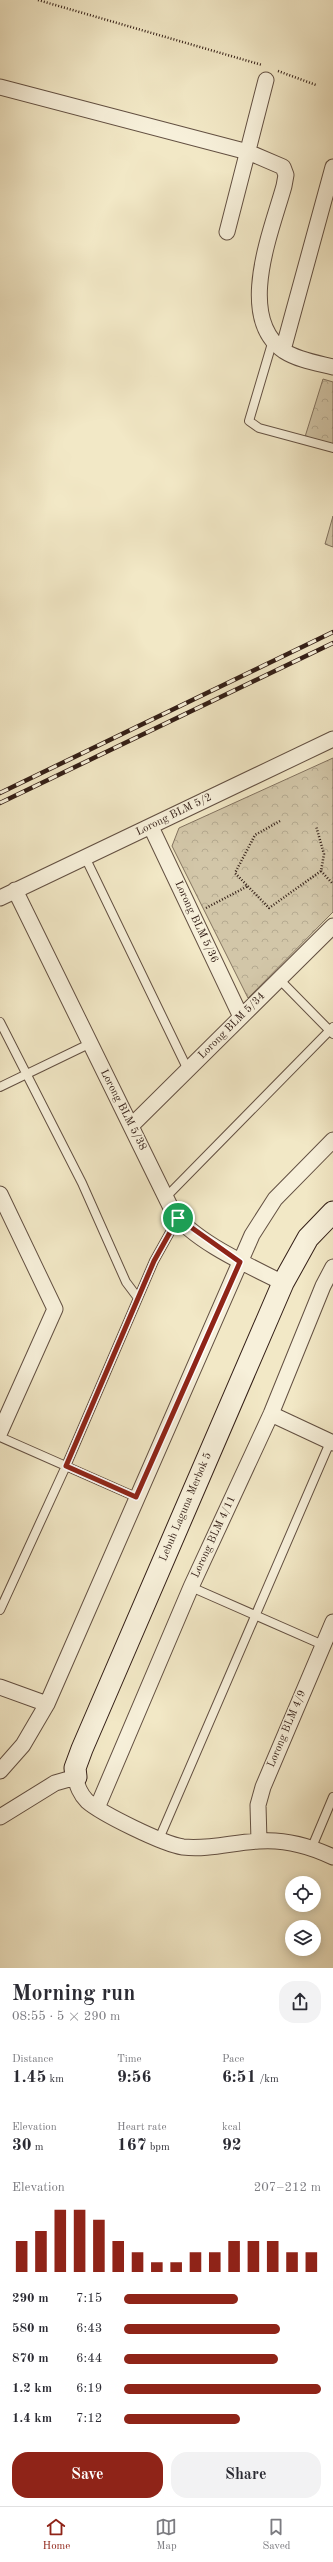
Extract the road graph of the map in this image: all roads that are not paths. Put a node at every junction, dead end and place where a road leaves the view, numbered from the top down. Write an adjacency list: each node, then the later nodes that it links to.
1 (269, 72): 3 (street)
2 (0, 86): 3 (street)
3 (248, 152): 6 (street); 7 (street)
4 (333, 167): 5 (street)
5 (326, 217): 7 (street)
6 (226, 232)
7 (278, 345): 8 (street); 9 (lane)
8 (333, 367)
9 (333, 448)
10 (333, 739): 11 (street, Lorong BLM 5/2)
11 (151, 827): 12 (street, Lorong BLM 5/2); 17 (street, Lorong BLM 5/36)
12 (85, 857): 13 (street, Lorong BLM 5/2); 21 (lane)
13 (15, 890): 14 (street, Lorong BLM 5/2); 20 (street, Lorong BLM 5/38)
14 (0, 898)
15 (333, 926): 16 (street, Lorong BLM 5/34)
16 (279, 979): 17 (street, Lorong BLM 5/34); 19 (lane)
17 (241, 1018): 21 (street, Lorong BLM 5/34)
18 (0, 1022): 22 (lane)
19 (332, 1030): 27 (lane)
20 (89, 1044): 22 (lane); 24 (street, Lorong BLM 5/38)
21 (188, 1070): 24 (street, Lorong BLM 5/34)
22 (28, 1075): 23 (lane); 33 (lane)
23 (0, 1087)
24 (131, 1126): 27 (street, Lorong BLM 5/38)
25 (333, 1140): 30 (street)
26 (0, 1194): 35 (street)
27 (166, 1197): 29 (street, Lorong BLM 5/38)
28 (333, 1212): 32 (street, Lebuh Laguna Merbok 5)
29 (178, 1218): 30 (street, Lorong BLM 5/38); 33 (lane)
30 (240, 1262): 32 (street, Lorong BLM 5/38); 39 (street)
31 (333, 1267): 34 (street, Lorong BLM 4/11)
32 (283, 1283): 48 (street, Lebuh Laguna Merbok 5)
33 (138, 1298): 38 (lane)
34 (271, 1414): 37 (street); 40 (street, Lorong BLM 4/11)
35 (0, 1432)
36 (0, 1437): 38 (lane)
37 (332, 1440): 42 (lane)
38 (66, 1466): 39 (lane); 41 (lane)
39 (136, 1497): 46 (street)
40 (191, 1587): 42 (lane); 50 (street, Lorong BLM 4/11)
41 (0, 1610)
42 (257, 1615): 44 (lane); 52 (lane)
43 (333, 1622): 44 (street, Lorong BLM 4/9)
44 (323, 1644): 53 (street, Lorong BLM 4/9)
45 (0, 1687): 46 (street)
46 (47, 1704): 47 (street)
47 (1, 1768)
48 (76, 1777): 50 (street, Lebuh Laguna Merbok 5); 51 (street)
49 (333, 1797): 54 (lane)
50 (97, 1808): 52 (street, Lebuh Laguna Merbok 5)
51 (0, 1817)
52 (159, 1839): 53 (street, Lebuh Laguna Merbok 5)
53 (259, 1840): 54 (street, Lebuh Laguna Merbok 5)
54 (312, 1848): 55 (street, Lebuh Laguna Merbok 5)
55 (333, 1857)

